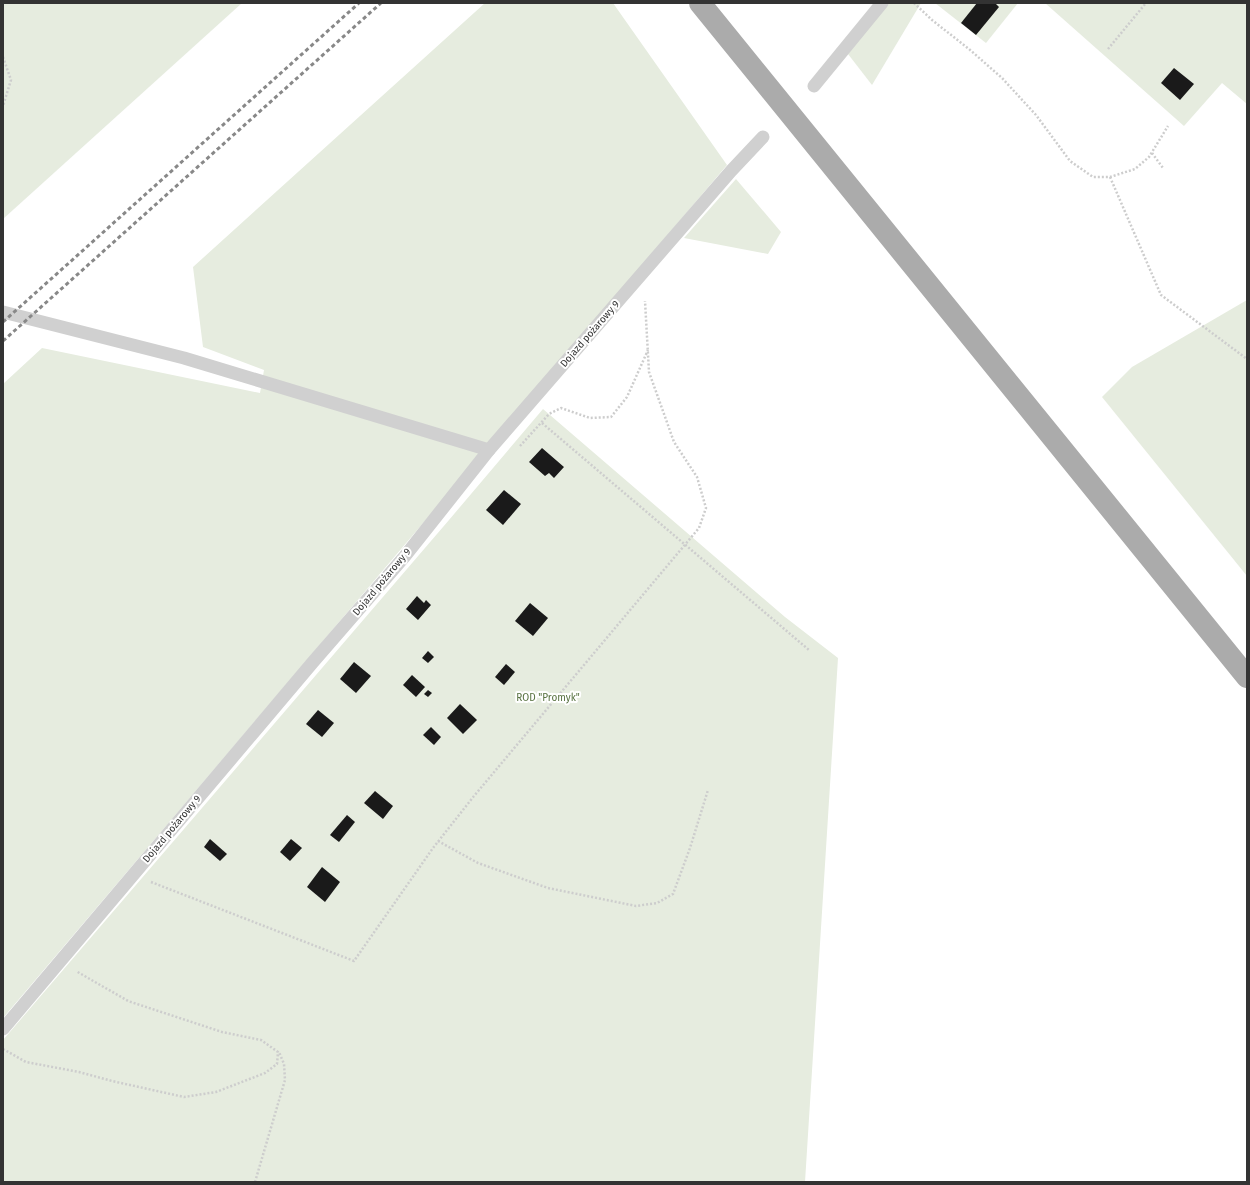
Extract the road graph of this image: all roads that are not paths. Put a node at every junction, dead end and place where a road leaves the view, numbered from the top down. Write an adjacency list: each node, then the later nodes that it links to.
1 (700, 3): 7 (main road)
2 (882, 3): 3 (lane)
3 (814, 86)
4 (763, 137): 6 (lane, Dojazd pożarowy 9)
5 (3, 312): 6 (lane)
6 (490, 450): 8 (lane, Dojazd pożarowy 9)
7 (1247, 677)
8 (3, 1029)

